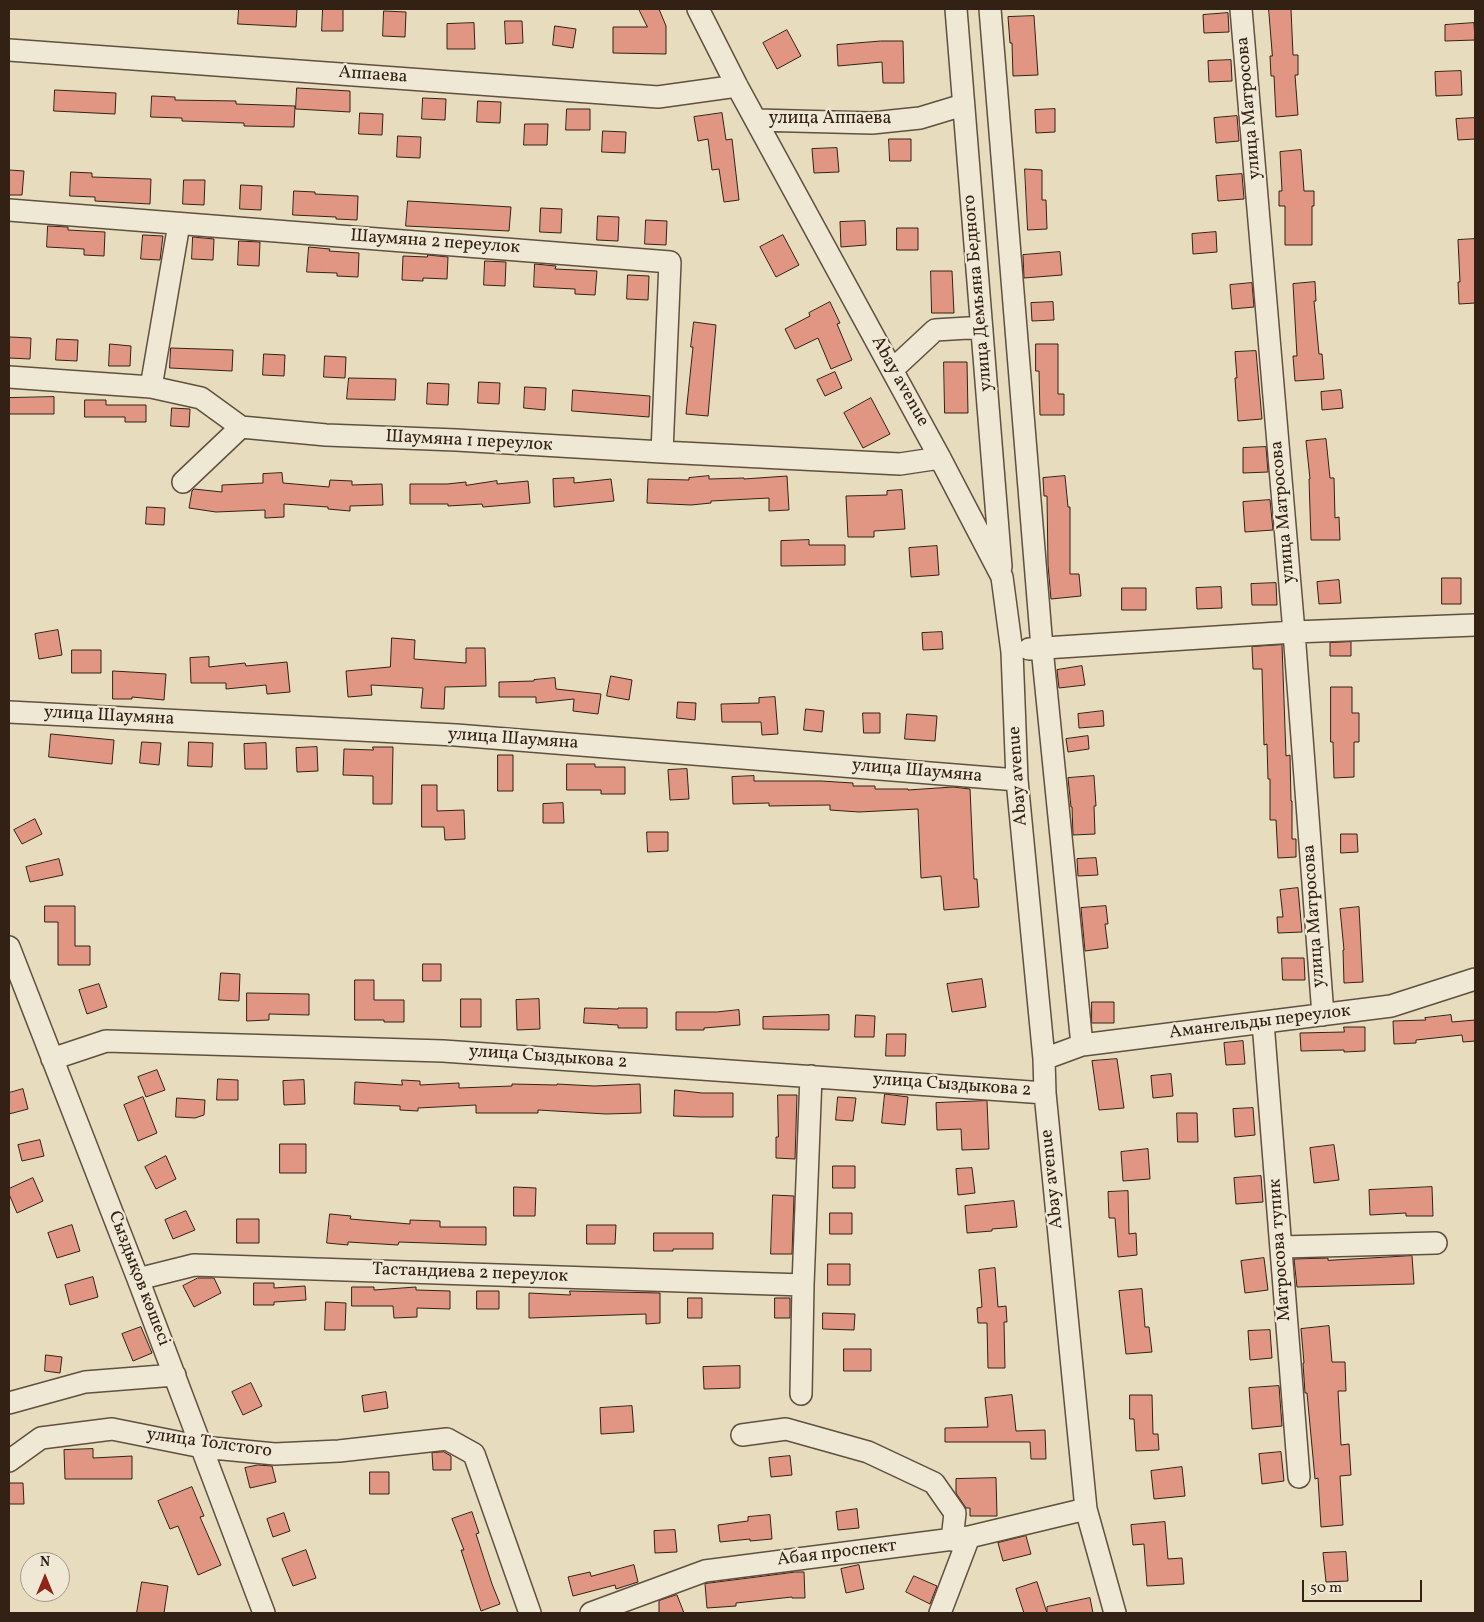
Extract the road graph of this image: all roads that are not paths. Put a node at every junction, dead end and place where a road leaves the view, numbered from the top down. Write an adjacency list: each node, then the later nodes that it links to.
1 (698, 9): 6 (street, Abay avenue)
2 (956, 9): 7 (street, улица Демьяна Бедного)
3 (990, 9): 22 (street)
4 (1241, 9): 21 (street, улица Матросова)
5 (9, 50): 6 (street, Аппаева)
6 (737, 86): 8 (street, Abay avenue)
7 (963, 105): 8 (street, улица Аппаева); 11 (street, улица Демьяна Бедного)
8 (756, 120): 12 (street, Abay avenue)
9 (9, 210): 10 (street, Шаумяна 2 переулок)
10 (179, 224): 14 (street); 16 (street, Шаумяна 2 переулок)
11 (982, 329): 12 (street); 19 (street, улица Демьяна Бедного)
12 (892, 370): 17 (street, Abay avenue)
13 (9, 377): 14 (street)
14 (151, 387): 15 (street)
15 (241, 427): 16 (street, Шаумяна 1 переулок); 18 (street)
16 (662, 452): 17 (street, Шаумяна 1 переулок)
17 (940, 458): 19 (street, Abay avenue)
18 (183, 482)
19 (1002, 577): 23 (street, Abay avenue)
20 (1475, 625): 21 (street)
21 (1294, 632): 22 (street); 28 (street, улица Матросова)
22 (1042, 648): 23 (street); 30 (street)
23 (1012, 652): 25 (street, Abay avenue)
24 (9, 712): 25 (street, улица Шаумяна)
25 (1017, 780): 32 (street, Abay avenue)
26 (9, 946): 31 (street, Сыздықов көшесі)
27 (1475, 979): 28 (street, Амангельды переулок)
28 (1323, 1015): 29 (street, Амангельды переулок)
29 (1264, 1022): 30 (street, Амангельды переулок); 36 (street, Матросова тупик)
30 (1082, 1045): 32 (street, Амангельды переулок)
31 (52, 1058): 33 (street, улица Сыздыкова 2); 37 (street, Сыздықов көшесі)
32 (1044, 1058): 34 (street, Abay avenue)
33 (811, 1076): 34 (street, улица Сыздыкова 2); 38 (street)
34 (1045, 1093): 46 (street, Abay avenue)
35 (1436, 1243): 36 (street)
36 (1281, 1248): 45 (street, Матросова тупик)
37 (138, 1279): 38 (street, Тастандиева 2 переулок); 39 (street, Сыздықов көшесі)
38 (803, 1285): 40 (street)
39 (175, 1375): 41 (street); 43 (street, Сыздықов көшесі)
40 (801, 1394)
41 (9, 1404)
42 (742, 1435): 47 (street)
43 (202, 1447): 44 (street, улица Толстого); 48 (street, Сыздықов көшесі); 49 (street, улица Толстого)
44 (9, 1461)
45 (1299, 1477)
46 (1086, 1509): 47 (street, Абая проспект); 52 (street, Abay avenue)
47 (961, 1538): 50 (street, Абая проспект); 51 (street)
48 (264, 1613)
49 (530, 1613)
50 (591, 1613)
51 (940, 1613)
52 (1115, 1613)

